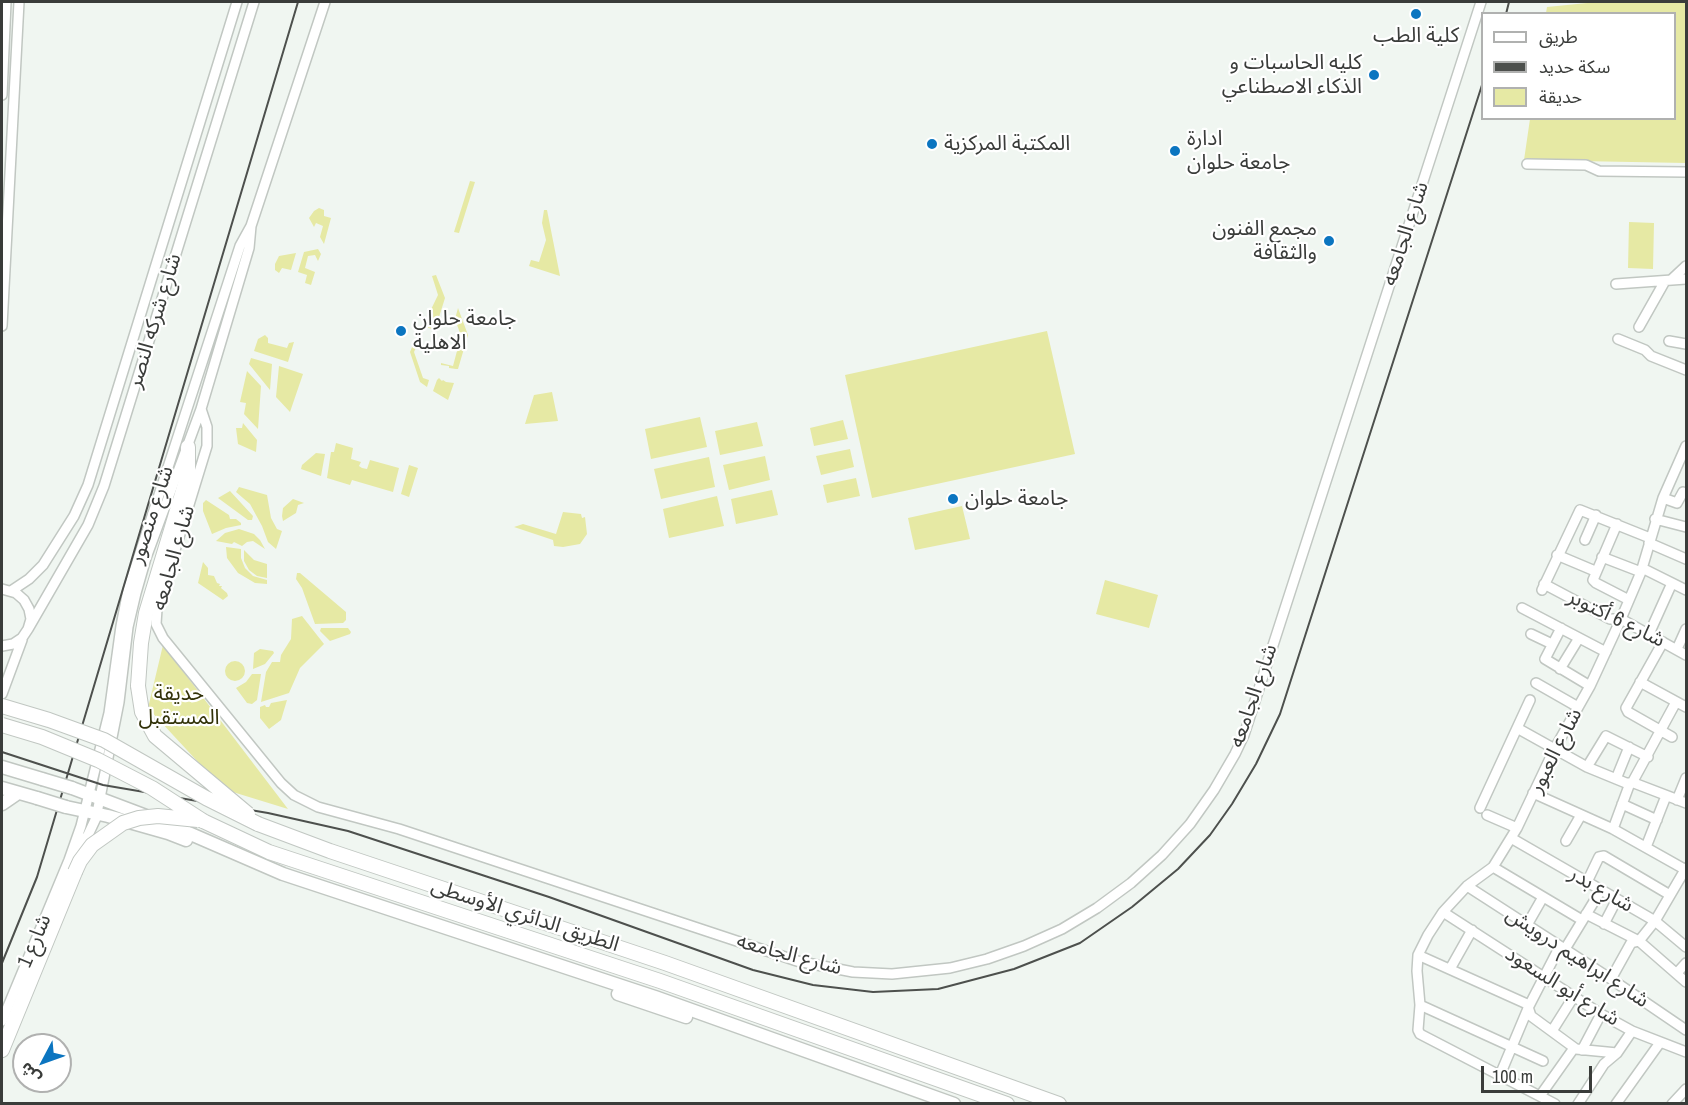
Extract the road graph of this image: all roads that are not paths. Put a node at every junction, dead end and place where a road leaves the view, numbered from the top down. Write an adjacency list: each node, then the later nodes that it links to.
1 (237, 2): 38 (street, شارع شركه النصر)
2 (254, 2): 45 (street, شارع شركه النصر)
3 (325, 2): 10 (street, شارع منصور)
4 (1481, 2): 21 (street, شارع الجامعه)
5 (6, 4): 6 (street); 7 (street)
6 (19, 4): 15 (street)
7 (2, 95)
8 (1527, 164): 9 (street)
9 (1686, 172)
10 (251, 226): 21 (street, شارع منصور); 81 (street, شارع منصور)
11 (1686, 266): 13 (street)
12 (1686, 279): 13 (street)
13 (1668, 280): 14 (street); 16 (street)
14 (1616, 284)
15 (2, 326)
16 (1639, 327)
17 (1618, 339): 20 (street)
18 (1669, 341): 19 (street)
19 (1686, 344)
20 (1686, 370)
21 (201, 409): 23 (street, شارع منصور)
22 (1686, 446): 25 (street, شارع العبور)
23 (189, 447): 81 (street, شارع منصور); 90 (highway, bridge)
24 (1683, 492): 25 (street)
25 (1663, 498): 27 (street, شارع العبور)
26 (1596, 515): 28 (street); 30 (street); 32 (street)
27 (1656, 519): 29 (street); 31 (street, شارع العبور)
28 (1617, 524): 31 (street); 33 (street)
29 (1686, 528)
30 (1585, 540)
31 (1649, 540): 34 (street); 35 (street, شارع العبور)
32 (1557, 555): 36 (street); 42 (street, شارع 6 أكتوبر)
33 (1602, 557): 35 (street); 36 (street)
34 (1686, 559)
35 (1641, 570): 37 (street); 40 (street, شارع العبور)
36 (1595, 571): 40 (street)
37 (1672, 583): 39 (street); 47 (street)
38 (5, 589): 45 (street)
39 (1686, 590)
40 (1629, 600): 42 (street, شارع العبور)
41 (1522, 608): 43 (street)
42 (1621, 619): 47 (street, شارع 6 أكتوبر); 54 (street, شارع العبور)
43 (1561, 628): 49 (street); 51 (street)
44 (1686, 628): 53 (street)
45 (28, 629): 48 (street, شارع شركه النصر)
46 (1531, 634): 51 (street)
47 (1649, 634): 50 (street, شارع 6 أكتوبر)
48 (22, 638): 52 (street); 60 (street)
49 (1579, 638): 54 (street); 56 (street)
50 (1664, 642): 53 (street, شارع 6 أكتوبر); 57 (street)
51 (1552, 644): 56 (street)
52 (2, 646)
53 (1677, 650): 55 (street, شارع 6 أكتوبر)
54 (1606, 652): 59 (street, شارع العبور)
55 (1686, 655)
56 (1560, 669): 59 (street)
57 (1640, 682): 62 (street); 68 (street)
58 (1536, 683): 64 (street)
59 (1590, 686): 64 (street, شارع العبور)
60 (2, 694)
61 (1530, 700): 67 (street)
62 (1676, 702): 65 (street); 68 (street)
63 (2, 706): 90 (highway, الطريق الدائري الأوسطى, bridge)
64 (1578, 707): 71 (street, شارع العبور)
65 (1686, 707)
66 (2, 725): 89 (highway, الطريق الدائري الأوسطى, bridge)
67 (1517, 728): 71 (street); 91 (street)
68 (1661, 731): 69 (street); 72 (street)
69 (1672, 737)
70 (1629, 747): 72 (street); 74 (street); 76 (street)
71 (1554, 750): 74 (street); 80 (street, شارع العبور)
72 (1648, 757): 77 (street)
73 (2, 767): 81 (main road, bridge)
74 (1587, 767): 76 (street)
75 (1686, 778): 83 (street)
76 (1616, 779): 77 (street)
77 (1631, 783): 82 (street); 85 (street)
78 (2, 788): 79 (main road)
79 (18, 793): 84 (main road); 86 (main road, bridge)
80 (1533, 793): 87 (street); 91 (street, شارع العبور)
81 (94, 796): 86 (street, شارع منصور); 141 (main road)
82 (1666, 796): 83 (street); 88 (street)
83 (1682, 802)
84 (2, 804)
85 (1622, 804): 88 (street); 92 (street)
86 (91, 813): 96 (street, شارع 1); 140 (main road)
87 (1581, 815): 92 (street); 94 (street)
88 (1657, 819): 95 (street)
89 (203, 821): 96 (highway, bridge); 142 (highway, الطريق الدائري الأوسطى)
90 (258, 824): 143 (highway, الطريق الدائري الأوسطى)
91 (1517, 828): 93 (street, شارع العبور)
92 (1612, 829): 95 (street)
93 (1511, 838): 97 (street, شارع العبور); 99 (street, شارع بدر)
94 (1566, 841)
95 (1646, 847): 98 (street)
96 (72, 866): 125 (street, شارع 1); 132 (highway)
97 (1493, 867): 100 (street, شارع العبور); 103 (street)
98 (1686, 869): 102 (street)
99 (1587, 882): 101 (street, شارع بدر); 102 (street)
100 (1467, 886): 105 (street, شارع العبور); 109 (street, شارع ابراهيم درويش)
101 (1601, 890): 104 (street, شارع بدر); 106 (street)
102 (1670, 896): 107 (street)
103 (1543, 897): 106 (street); 109 (street)
104 (1617, 899): 107 (street, شارع بدر); 108 (street)
105 (1443, 912): 110 (street, شارع أبو السعود); 114 (street, شارع العبور)
106 (1584, 917): 108 (street); 112 (street)
107 (1655, 921): 111 (street); 113 (street, شارع بدر)
108 (1604, 924): 111 (street)
109 (1527, 925): 112 (street, شارع ابراهيم درويش)
110 (1472, 930): 116 (street); 118 (street, شارع أبو السعود)
111 (1639, 941): 117 (street); 119 (street)
112 (1562, 947): 118 (street); 119 (street, شارع ابراهيم درويش)
113 (1686, 947)
114 (1418, 955): 116 (street); 122 (street, شارع العبور)
115 (1686, 963): 117 (street)
116 (1450, 969): 123 (street)
117 (1677, 973): 120 (street)
118 (1544, 975): 121 (street, شارع أبو السعود); 123 (street)
119 (1611, 979): 126 (street, شارع ابراهيم درويش)
120 (1686, 982)
121 (1574, 996): 124 (street, شارع أبو السعود); 127 (street)
122 (1420, 1005): 130 (street); 136 (street, شارع العبور)
123 (1529, 1006): 127 (street); 130 (street)
124 (1601, 1014): 128 (street, شارع أبو السعود); 131 (street)
125 (2, 1021)
126 (1686, 1030)
127 (1552, 1031): 131 (street)
128 (1632, 1031): 129 (street, شارع أبو السعود); 134 (street)
129 (1659, 1044): 133 (street, شارع أبو السعود); 139 (street)
130 (1511, 1047): 135 (street); 136 (street)
131 (1578, 1049): 134 (street); 138 (street)
132 (2, 1050)
133 (1686, 1052)
134 (1617, 1053): 145 (street)
135 (1543, 1061)
136 (1500, 1075): 138 (street)
137 (1685, 1095): 146 (street)
138 (1540, 1096): 144 (street)
139 (1618, 1103)
140 (930, 1104)
141 (954, 1104)
142 (1008, 1104)
143 (1059, 1104)
144 (1556, 1104)
145 (1578, 1104)
146 (1672, 1104)

